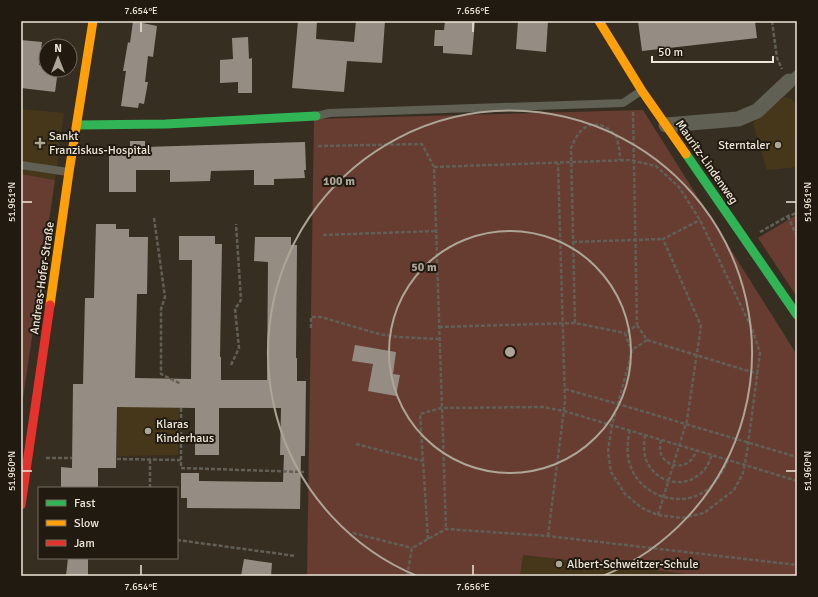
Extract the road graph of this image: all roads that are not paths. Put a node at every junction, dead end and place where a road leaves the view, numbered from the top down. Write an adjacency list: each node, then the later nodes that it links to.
1 (93, 21): 6 (street, Andreas-Hofer-Straße)
2 (599, 21): 4 (street, Mauritz-Lindenweg)
3 (793, 78): 7 (street)
4 (642, 90): 5 (lane); 7 (street, Mauritz-Lindenweg)
5 (316, 116): 6 (street)
6 (77, 125): 9 (street, Andreas-Hofer-Straße)
7 (666, 126): 10 (street, Mauritz-Lindenweg)
8 (21, 165): 9 (lane)
9 (69, 172): 11 (street, Andreas-Hofer-Straße)
10 (797, 315)
11 (21, 505)

